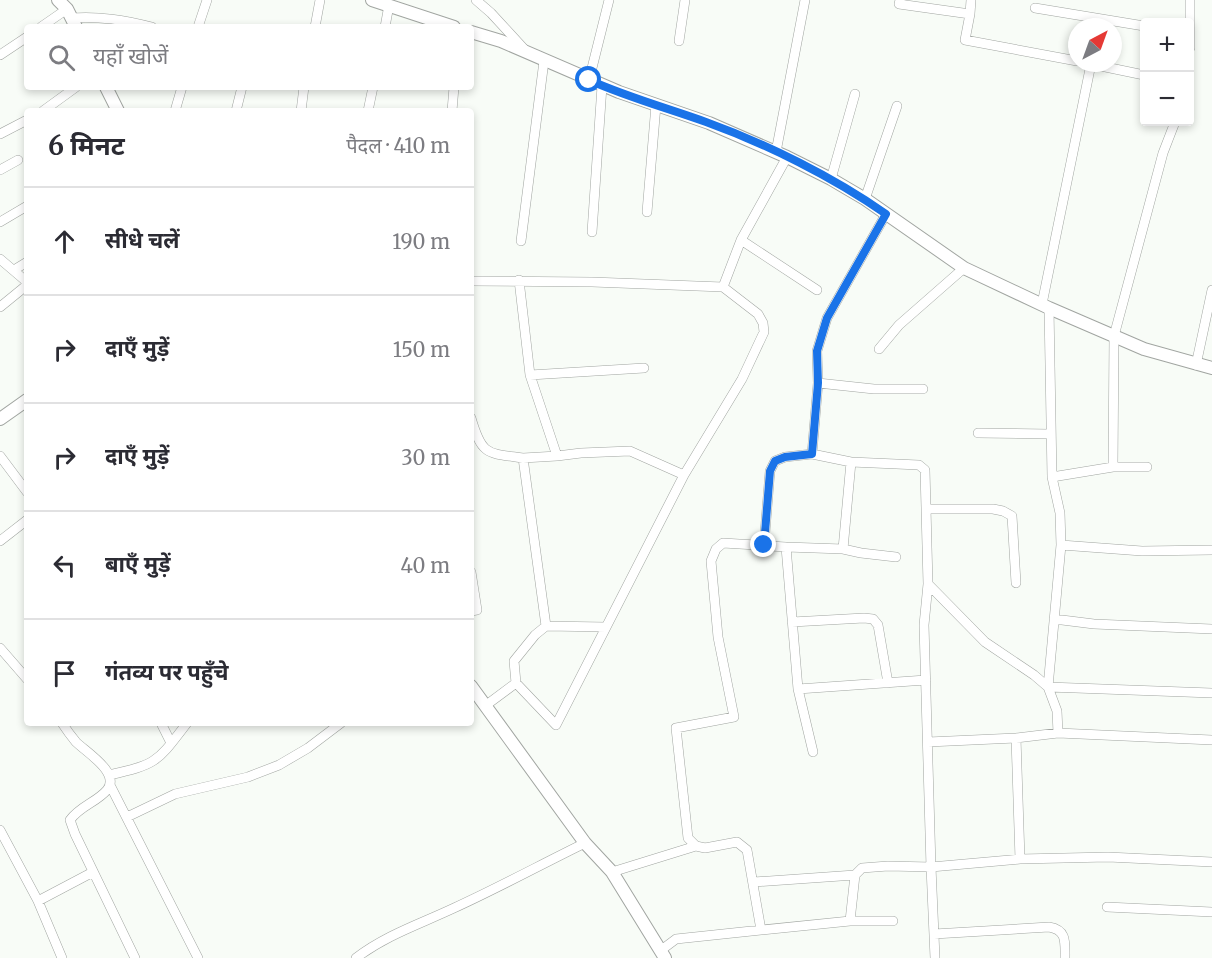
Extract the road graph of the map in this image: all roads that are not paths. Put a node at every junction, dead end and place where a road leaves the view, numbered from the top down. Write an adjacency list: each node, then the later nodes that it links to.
1 (207, 0): 18 (street)
2 (320, 0): 19 (street)
3 (372, 0): 11 (street)
4 (476, 0): 26 (street)
5 (609, 0): 33 (street)
6 (685, 0): 25 (street)
7 (806, 0): 55 (street)
8 (900, 0): 14 (street)
9 (971, 0): 14 (street)
10 (1190, 0): 15 (street)
11 (389, 5): 20 (street); 21 (street)
12 (1035, 8): 22 (street)
13 (68, 14): 16 (street); 17 (street)
14 (970, 14): 28 (street)
15 (1190, 18)
16 (47, 24)
17 (140, 24)
18 (199, 24)
19 (316, 24)
20 (385, 24)
21 (444, 24)
22 (1140, 25)
23 (474, 33): 26 (street)
24 (24, 39): 27 (street)
25 (679, 41)
26 (528, 54): 29 (street)
27 (0, 55)
28 (1068, 59)
29 (544, 61): 33 (street); 65 (street)
30 (1122, 70): 32 (street)
31 (1087, 72): 78 (street)
32 (1140, 74)
33 (589, 80): 34 (street)
34 (602, 86): 43 (street); 64 (street)
35 (72, 90): 45 (street)
36 (108, 90): 46 (street)
37 (181, 90): 47 (street)
38 (241, 90): 48 (street)
39 (304, 90): 49 (street)
40 (372, 90): 50 (street)
41 (454, 90): 51 (street)
42 (855, 94): 58 (street)
43 (656, 105): 55 (street); 61 (street)
44 (897, 106): 59 (street)
45 (47, 108)
46 (116, 108)
47 (177, 108)
48 (237, 108)
49 (301, 108)
50 (369, 108)
51 (452, 108)
52 (24, 122): 54 (street)
53 (1173, 126): 80 (street)
54 (0, 134)
55 (781, 154): 58 (street); 66 (street)
56 (18, 160): 57 (street)
57 (0, 170)
58 (831, 179): 59 (street)
59 (865, 200): 62 (street)
60 (24, 208): 63 (street)
61 (647, 212)
62 (886, 214): 69 (street); 86 (street)
63 (0, 222)
64 (592, 232)
65 (521, 240)
66 (741, 240): 75 (street); 76 (street)
67 (0, 260): 70 (street)
68 (24, 264): 70 (street)
69 (964, 268): 78 (street); 81 (street)
70 (14, 270): 71 (street)
71 (24, 280)
72 (519, 280): 73 (street); 75 (street); 85 (street)
73 (474, 281)
74 (24, 286): 79 (street)
75 (723, 287): 100 (street)
76 (817, 290)
77 (1212, 290): 82 (street)
78 (1046, 306): 80 (street); 92 (street)
79 (0, 307)
80 (1114, 336): 82 (street); 98 (street)
81 (879, 350)
82 (1196, 365): 83 (street)
83 (1212, 368)
84 (644, 369): 85 (street)
85 (530, 375): 95 (street)
86 (818, 383): 87 (street); 93 (street)
87 (923, 389)
88 (24, 402): 89 (street)
89 (0, 419)
90 (474, 429): 96 (street)
91 (978, 433): 92 (street)
92 (1049, 434): 101 (street)
93 (812, 454): 97 (street); 106 (street)
94 (0, 456): 102 (street)
95 (557, 456): 96 (street); 100 (street)
96 (523, 458): 118 (street)
97 (851, 462): 103 (street); 109 (street)
98 (1113, 467): 99 (street); 101 (street)
99 (1147, 467)
100 (684, 476): 119 (street)
101 (1052, 477): 107 (street)
102 (24, 488)
103 (927, 509): 112 (street); 113 (street)
104 (24, 522): 105 (street)
105 (0, 541)
106 (764, 545): 108 (street); 145 (street)
107 (1061, 545): 110 (street); 116 (street)
108 (786, 547): 109 (street); 117 (street)
109 (843, 549): 111 (street)
110 (1212, 550)
111 (896, 557)
112 (1016, 583)
113 (928, 584): 123 (street); 126 (street)
114 (474, 591): 115 (street)
115 (474, 610)
116 (1054, 620): 120 (street); 126 (street)
117 (792, 622): 125 (street); 127 (street)
118 (546, 626): 119 (street); 124 (street)
119 (606, 627): 124 (street)
120 (1212, 629)
121 (0, 648): 122 (street)
122 (24, 676)
123 (926, 680): 125 (street); 138 (street)
124 (516, 683): 130 (street)
125 (888, 683): 127 (street)
126 (1048, 687): 129 (street); 135 (street)
127 (798, 689): 140 (street)
128 (474, 690): 130 (street)
129 (1212, 693)
130 (485, 706): 144 (street)
131 (64, 726): 141 (street)
132 (162, 726): 139 (street)
133 (185, 726): 139 (street)
134 (337, 726): 142 (street)
135 (1058, 733): 136 (street); 137 (street)
136 (1016, 738): 138 (street); 146 (street)
137 (1212, 740)
138 (928, 742): 148 (street)
139 (171, 743): 141 (street)
140 (813, 752)
141 (110, 780): 142 (street); 149 (street)
142 (127, 817): 163 (street)
143 (0, 830): 153 (street)
144 (585, 843): 150 (street); 164 (street)
145 (696, 846): 150 (street); 152 (street)
146 (1020, 859): 147 (street); 148 (street)
147 (1212, 862)
148 (931, 867): 151 (street); 159 (street)
149 (93, 872): 153 (street); 162 (street)
150 (612, 872): 160 (street)
151 (855, 875): 152 (street); 156 (street)
152 (754, 882): 158 (street)
153 (38, 901): 161 (street)
154 (1107, 907): 155 (street)
155 (1212, 912)
156 (850, 921): 157 (street); 158 (street)
157 (893, 921)
158 (761, 930): 160 (street)
159 (934, 934): 165 (street); 166 (street)
160 (663, 954)
161 (62, 958)
162 (135, 958)
163 (198, 958)
164 (356, 958)
165 (935, 958)
166 (1065, 958)

